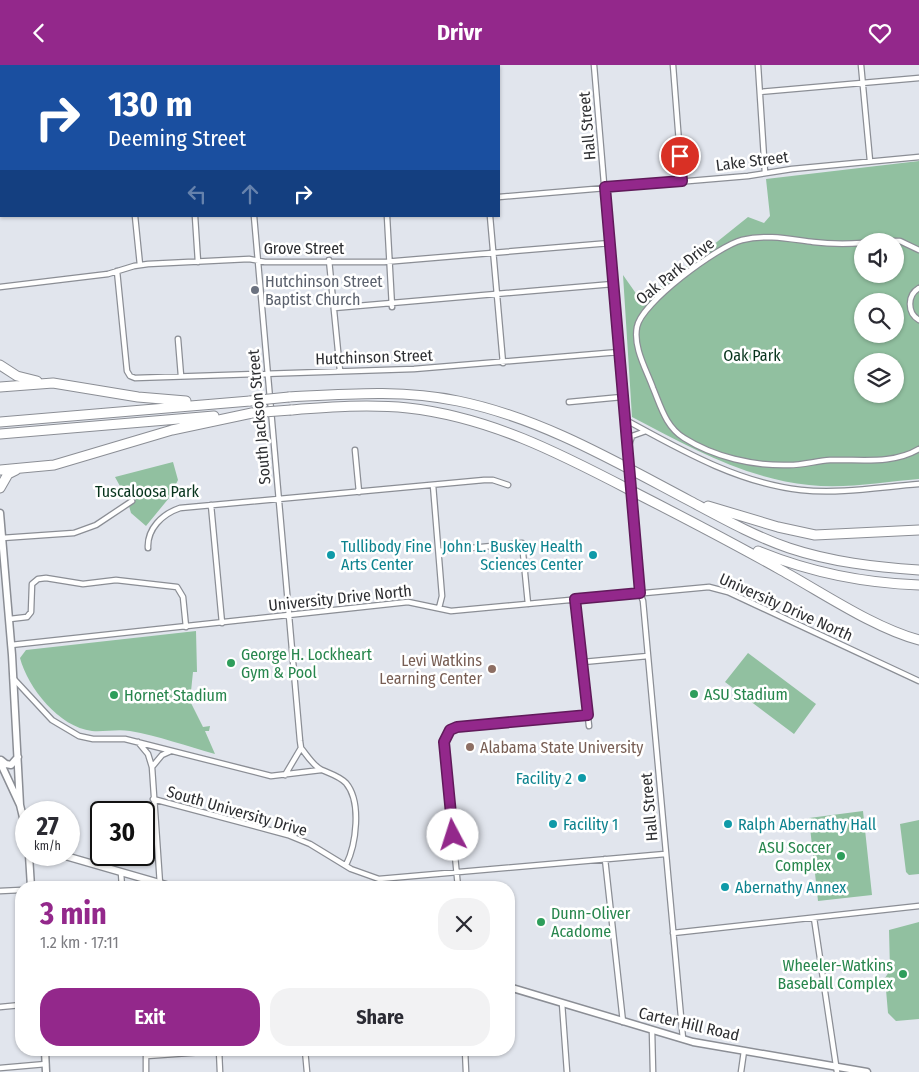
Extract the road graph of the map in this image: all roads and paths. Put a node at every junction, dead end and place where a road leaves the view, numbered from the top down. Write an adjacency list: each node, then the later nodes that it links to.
1 (594, 65): 12 (street, Hall Street)
2 (672, 65): 11 (street)
3 (758, 65): 7 (street)
4 (861, 65): 6 (street)
5 (919, 78): 6 (street)
6 (863, 83): 7 (street); 9 (street)
7 (760, 93): 10 (street)
8 (919, 157): 9 (street, Lake Street)
9 (870, 161): 10 (street, Lake Street)
10 (766, 173): 11 (street, Lake Street)
11 (682, 181): 12 (street, Lake Street)
12 (605, 187): 13 (street, Lake Street); 19 (street, Hall Street)
13 (500, 197)
14 (135, 217): 28 (street)
15 (195, 217): 27 (street)
16 (254, 217): 24 (street, South Jackson Street)
17 (387, 217): 26 (street)
18 (490, 217): 23 (street)
19 (610, 243): 23 (street, Grove Street); 30 (street, Hall Street)
20 (854, 243): 54 (street, Oak Park Drive)
21 (904, 243): 22 (street)
22 (919, 250)
23 (493, 254): 26 (street, Grove Street); 33 (street)
24 (257, 260): 25 (street, Grove Street); 27 (street, Grove Street); 42 (street, South Jackson Street)
25 (329, 260): 26 (street, Grove Street); 35 (street)
26 (389, 261): 34 (street)
27 (198, 262): 28 (street, Grove Street)
28 (140, 265): 29 (street, Grove Street)
29 (117, 271): 31 (street, Grove Street); 43 (street, Hutchinson Street)
30 (613, 284): 33 (street); 38 (street, Hall Street)
31 (0, 287)
32 (919, 288): 36 (street)
33 (497, 295): 34 (street); 39 (street)
34 (392, 305): 35 (street)
35 (334, 308): 41 (street)
36 (919, 321)
37 (178, 339): 43 (street)
38 (619, 352): 39 (street, Hutchinson Street); 46 (street, Hall Street)
39 (503, 363): 41 (street, Hutchinson Street)
40 (0, 365): 44 (highway)
41 (340, 371): 42 (street, Hutchinson Street)
42 (267, 374): 43 (street, Hutchinson Street); 65 (street, South Jackson Street)
43 (181, 376)
44 (42, 383): 45 (highway); 48 (highway)
45 (0, 387)
46 (622, 397): 47 (street); 50 (street, Hall Street)
47 (569, 401)
48 (221, 403): 51 (highway); 63 (highway, bridge)
49 (252, 413): 53 (highway); 57 (highway); 70 (highway, bridge)
50 (624, 419): 52 (street); 56 (street, Hall Street, bridge)
51 (0, 422)
52 (647, 431): 56 (street); 59 (street)
53 (0, 434)
54 (919, 449)
55 (355, 450): 64 (street)
56 (627, 454): 77 (street, Hall Street, bridge)
57 (18, 469): 58 (highway); 62 (highway)
58 (0, 470)
59 (919, 484)
60 (433, 485): 61 (street); 64 (street); 73 (street)
61 (508, 485)
62 (0, 487)
63 (666, 489): 69 (highway); 75 (highway)
64 (359, 492): 65 (street)
65 (279, 499): 67 (street); 81 (street, South Jackson Street)
66 (132, 501): 71 (street)
67 (210, 505): 72 (street); 83 (street)
68 (0, 513): 71 (main road)
69 (919, 530)
70 (716, 534): 76 (highway); 85 (highway)
71 (2, 538): 74 (main road)
72 (148, 548)
73 (438, 551): 79 (street); 80 (street)
74 (3, 569): 82 (main road)
75 (919, 570)
76 (919, 585)
77 (640, 593): 78 (street, University Drive North); 87 (street, Hall Street); 90 (street, University Drive North)
78 (575, 599): 79 (street, University Drive North); 88 (street)
79 (528, 604): 80 (street, University Drive North)
80 (440, 608): 81 (street, University Drive North)
81 (290, 616): 83 (street, University Drive North); 94 (street, South Jackson Street)
82 (10, 619): 84 (street); 86 (main road)
83 (222, 623): 84 (street, University Drive North)
84 (186, 627): 86 (street, University Drive North)
85 (919, 640)
86 (11, 645): 89 (main road)
87 (648, 656): 88 (street); 104 (street, Hall Street)
88 (582, 662): 91 (street)
89 (13, 677): 93 (street); 96 (main road)
90 (919, 681)
91 (588, 715): 92 (street); 109 (street)
92 (589, 725)
93 (136, 741): 95 (street); 98 (street)
94 (301, 748): 99 (street); 100 (street)
95 (172, 750): 98 (street); 100 (street)
96 (18, 753): 97 (main road); 103 (main road)
97 (0, 761): 102 (main road)
98 (152, 767): 101 (street)
99 (321, 770): 100 (street); 107 (street)
100 (286, 775)
101 (153, 799): 107 (street, South University Drive); 114 (street)
102 (18, 801)
103 (20, 801)
104 (665, 854): 105 (street, South University Drive); 120 (street, Hall Street)
105 (605, 859): 109 (street, South University Drive); 125 (street)
106 (80, 860): 110 (main road)
107 (346, 865): 109 (street, South University Drive)
108 (30, 866): 111 (main road)
109 (457, 871): 115 (street)
110 (121, 873): 112 (street); 113 (main road)
111 (31, 881)
112 (122, 881)
113 (149, 881)
114 (160, 881)
115 (458, 881)
116 (15, 890): 117 (street)
117 (0, 891)
118 (919, 907): 119 (street)
119 (814, 918): 120 (street); 136 (street)
120 (673, 933): 127 (street, Hall Street)
121 (515, 989): 122 (main road, Carter Hill Road)
122 (562, 1003): 125 (main road, Carter Hill Road); 142 (street)
123 (15, 1006): 124 (street)
124 (0, 1007)
125 (623, 1022): 126 (main road, Carter Hill Road)
126 (652, 1030): 127 (main road, Carter Hill Road); 143 (street)
127 (683, 1039): 128 (main road, Carter Hill Road)
128 (744, 1051): 136 (main road, Carter Hill Road); 144 (street)
129 (45, 1056): 134 (main road)
130 (147, 1056): 138 (street)
131 (219, 1056): 139 (street)
132 (306, 1056): 140 (street)
133 (465, 1056): 141 (street)
134 (46, 1065): 135 (street); 137 (main road)
135 (0, 1068)
136 (836, 1069): 145 (main road, Carter Hill Road)
137 (46, 1072)
138 (146, 1072)
139 (220, 1072)
140 (307, 1072)
141 (466, 1072)
142 (567, 1072)
143 (652, 1072)
144 (741, 1072)
145 (867, 1072)

